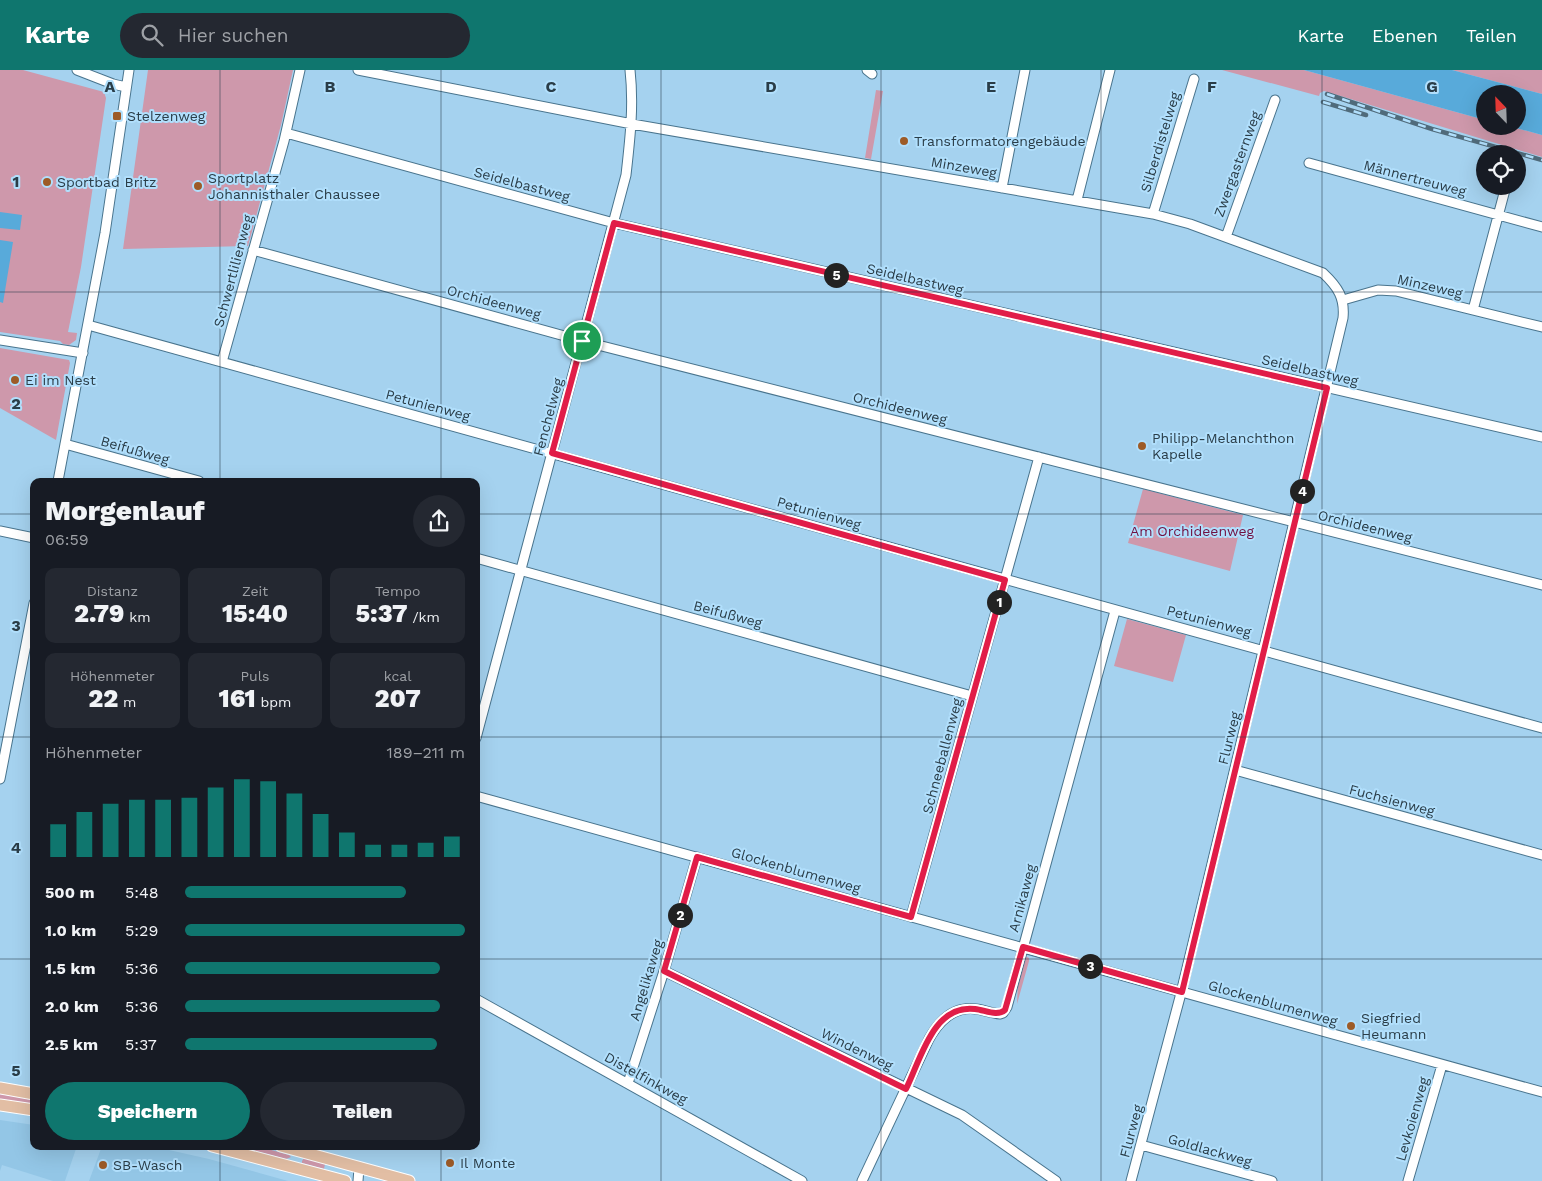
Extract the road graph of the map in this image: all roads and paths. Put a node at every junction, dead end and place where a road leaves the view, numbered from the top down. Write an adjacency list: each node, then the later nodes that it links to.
1 (77, 70): 9 (street)
2 (129, 70): 9 (street)
3 (300, 70): 12 (street, Schwertlilienweg)
4 (358, 70): 11 (street, Minzeweg)
5 (630, 70): 11 (street, Fenchelweg)
6 (1026, 70): 14 (street)
7 (1110, 70): 16 (street)
8 (1194, 79): 17 (street, Silberdistelweg)
9 (126, 87): 25 (street)
10 (1274, 100): 21 (street, Zwergasternweg)
11 (632, 124): 14 (street, Minzeweg); 19 (street, Fenchelweg)
12 (286, 133): 19 (street, Seidelbastweg); 22 (street, Schwertlilienweg)
13 (1309, 163): 18 (street, Männertreuweg)
14 (1002, 188): 16 (street, Minzeweg)
15 (1504, 195): 18 (street)
16 (1077, 200): 17 (street, Minzeweg)
17 (1153, 214): 21 (street, Minzeweg)
18 (1499, 215): 20 (street, Männertreuweg); 24 (street)
19 (614, 223): 28 (street, Fenchelweg); 31 (street, Seidelbastweg)
20 (1542, 228)
21 (1226, 237): 23 (street, Minzeweg)
22 (253, 250): 28 (street, Orchideenweg); 30 (street, Schwertlilienweg)
23 (1343, 300): 24 (street, Minzeweg); 31 (street, Flurweg)
24 (1473, 310): 26 (street, Minzeweg)
25 (88, 325): 29 (street); 30 (street, Petunienweg)
26 (1542, 327)
27 (0, 340): 29 (street)
28 (582, 341): 34 (street, Fenchelweg); 35 (street, Orchideenweg)
29 (82, 353): 33 (street)
30 (222, 362): 34 (street, Petunienweg)
31 (1327, 388): 32 (street, Seidelbastweg); 38 (street, Flurweg)
32 (1542, 437)
33 (65, 444): 36 (street); 37 (street, Beifußweg)
34 (552, 453): 42 (street, Fenchelweg); 43 (street, Petunienweg)
35 (1039, 458): 38 (street, Orchideenweg); 43 (street, Schneeballenweg)
36 (59, 478)
37 (187, 478)
38 (1294, 522): 44 (street, Orchideenweg); 47 (street, Flurweg)
39 (0, 531): 40 (street)
40 (30, 537)
41 (480, 559): 42 (street, Beifußweg)
42 (521, 570): 50 (street, Beifußweg); 51 (street, Fenchelweg)
43 (1005, 580): 45 (street, Petunienweg); 50 (street, Schneeballenweg)
44 (1542, 585)
45 (1115, 610): 47 (street, Petunienweg); 60 (street, Arnikaweg)
46 (30, 623): 48 (street)
47 (1264, 650): 52 (street, Petunienweg); 54 (street, Flurweg)
48 (24, 654): 49 (street); 53 (street)
49 (30, 655)
50 (972, 696): 59 (street, Schneeballenweg)
51 (480, 723)
52 (1542, 728)
53 (1, 763): 55 (street)
54 (1235, 770): 57 (street, Fuchsienweg); 62 (street, Flurweg)
55 (0, 778)
56 (480, 797): 58 (street, Glockenblumenweg)
57 (1542, 855)
58 (697, 857): 59 (street, Glockenblumenweg); 61 (street, Angelikaweg)
59 (911, 917): 60 (street, Glockenblumenweg)
60 (1023, 947): 62 (street, Glockenblumenweg); 67 (street, Arnikaweg)
61 (664, 971): 65 (street, Angelikaweg); 67 (street, Windenweg)
62 (1182, 992): 64 (street, Glockenblumenweg); 72 (street, Flurweg)
63 (480, 1001): 65 (street, Distelfinkweg)
64 (1442, 1065): 68 (street, Glockenblumenweg); 87 (street, Levkoienweg)
65 (628, 1083): 82 (street, Distelfinkweg)
66 (0, 1088): 69 (main road)
67 (906, 1089): 83 (street, Arnikaweg); 84 (street, Windenweg)
68 (1542, 1092)
69 (30, 1093)
70 (0, 1105): 71 (main road)
71 (30, 1109)
72 (1141, 1145): 85 (street, Flurweg); 86 (street, Goldlackweg)
73 (227, 1150): 77 (main road)
74 (295, 1150): 75 (main road)
75 (298, 1151): 76 (main road); 77 (main road)
76 (343, 1163): 78 (main road); 79 (street)
77 (293, 1167): 79 (main road)
78 (359, 1168): 80 (street); 81 (main road)
79 (341, 1180)
80 (358, 1181)
81 (409, 1181)
82 (802, 1181)
83 (862, 1181)
84 (1056, 1181)
85 (1131, 1181)
86 (1272, 1181)
87 (1408, 1181)

